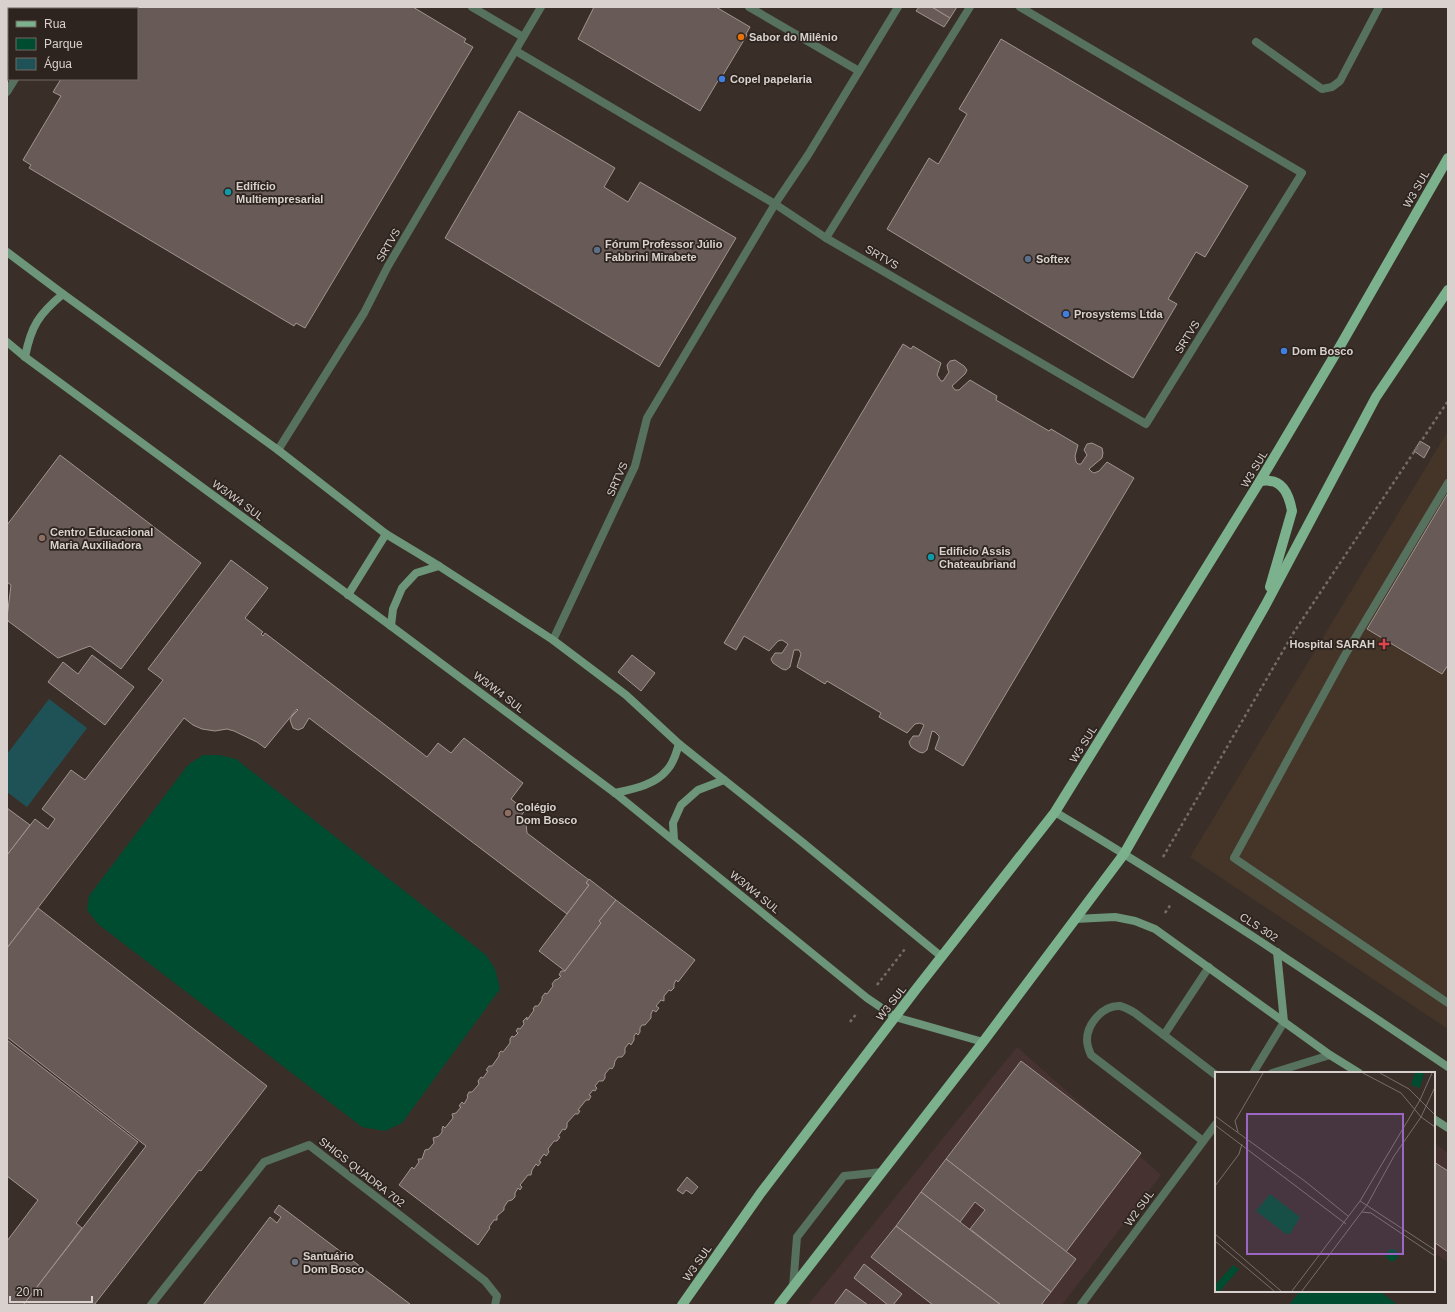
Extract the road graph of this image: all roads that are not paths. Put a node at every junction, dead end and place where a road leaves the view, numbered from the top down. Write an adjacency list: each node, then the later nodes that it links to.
1 (472, 7): 8 (street)
2 (541, 7): 8 (street, SRTVS)
3 (749, 7): 11 (street)
4 (898, 7): 11 (street, SRTVS)
5 (970, 7): 16 (street)
6 (1020, 7): 16 (street, SRTVS)
7 (1380, 7): 9 (street)
8 (523, 37): 10 (street, SRTVS)
9 (1256, 42)
10 (516, 51): 15 (street, SRTVS); 22 (street, SRTVS)
11 (859, 71): 15 (street, SRTVS)
12 (14, 80): 13 (street)
13 (7, 92)
14 (1448, 158): 23 (main road, W3 SUL)
15 (775, 204): 16 (street, SRTVS); 30 (street, SRTVS)
16 (826, 238)
17 (7, 252): 19 (main road)
18 (1448, 290): 28 (main road)
19 (63, 294): 21 (main road); 22 (main road)
20 (7, 342): 21 (main road, W3/W4 SUL)
21 (25, 357): 27 (main road, W3/W4 SUL)
22 (278, 450): 25 (main road)
23 (1260, 481): 28 (main road); 34 (main road, W3 SUL)
24 (1448, 484): 41 (street)
25 (386, 534): 26 (main road); 27 (main road)
26 (439, 566): 29 (main road); 30 (main road)
27 (348, 595): 29 (main road, W3/W4 SUL)
28 (1265, 606): 36 (main road)
29 (391, 626): 33 (main road, W3/W4 SUL)
30 (553, 640): 31 (main road)
31 (679, 744): 32 (main road); 33 (main road)
32 (724, 780): 35 (main road); 39 (main road)
33 (616, 793): 35 (main road, W3/W4 SUL)
34 (1055, 812): 36 (main road, CLS 302); 39 (main road, W3 SUL)
35 (674, 840): 42 (main road, W3/W4 SUL)
36 (1124, 854): 37 (main road); 38 (main road, CLS 302)
37 (1075, 919): 40 (main road); 45 (main road)
38 (1278, 952): 43 (main road); 47 (main road, CLS 302)
39 (942, 957): 42 (main road, W3 SUL)
40 (1209, 967): 43 (main road); 44 (street)
41 (1448, 1003)
42 (895, 1017): 45 (main road, W3/W4 SUL); 60 (main road, W3 SUL)
43 (1284, 1022): 46 (main road); 48 (street)
44 (1164, 1035): 51 (street); 55 (street)
45 (983, 1042): 56 (main road)
46 (1330, 1055): 49 (street); 50 (main road)
47 (1448, 1067)
48 (1253, 1072)
49 (1275, 1072)
50 (1358, 1072)
51 (1215, 1074)
52 (1435, 1120): 54 (main road)
53 (1215, 1126): 55 (street, W2 SUL)
54 (1448, 1128)
55 (1204, 1142): 62 (street, W2 SUL)
56 (882, 1172): 57 (main road); 57 (street)
57 (793, 1287): 61 (main road)
58 (151, 1305): 59 (street, SHIGS QUADRA 702)
59 (495, 1305)
60 (682, 1305)
61 (779, 1305)
62 (1081, 1305)

